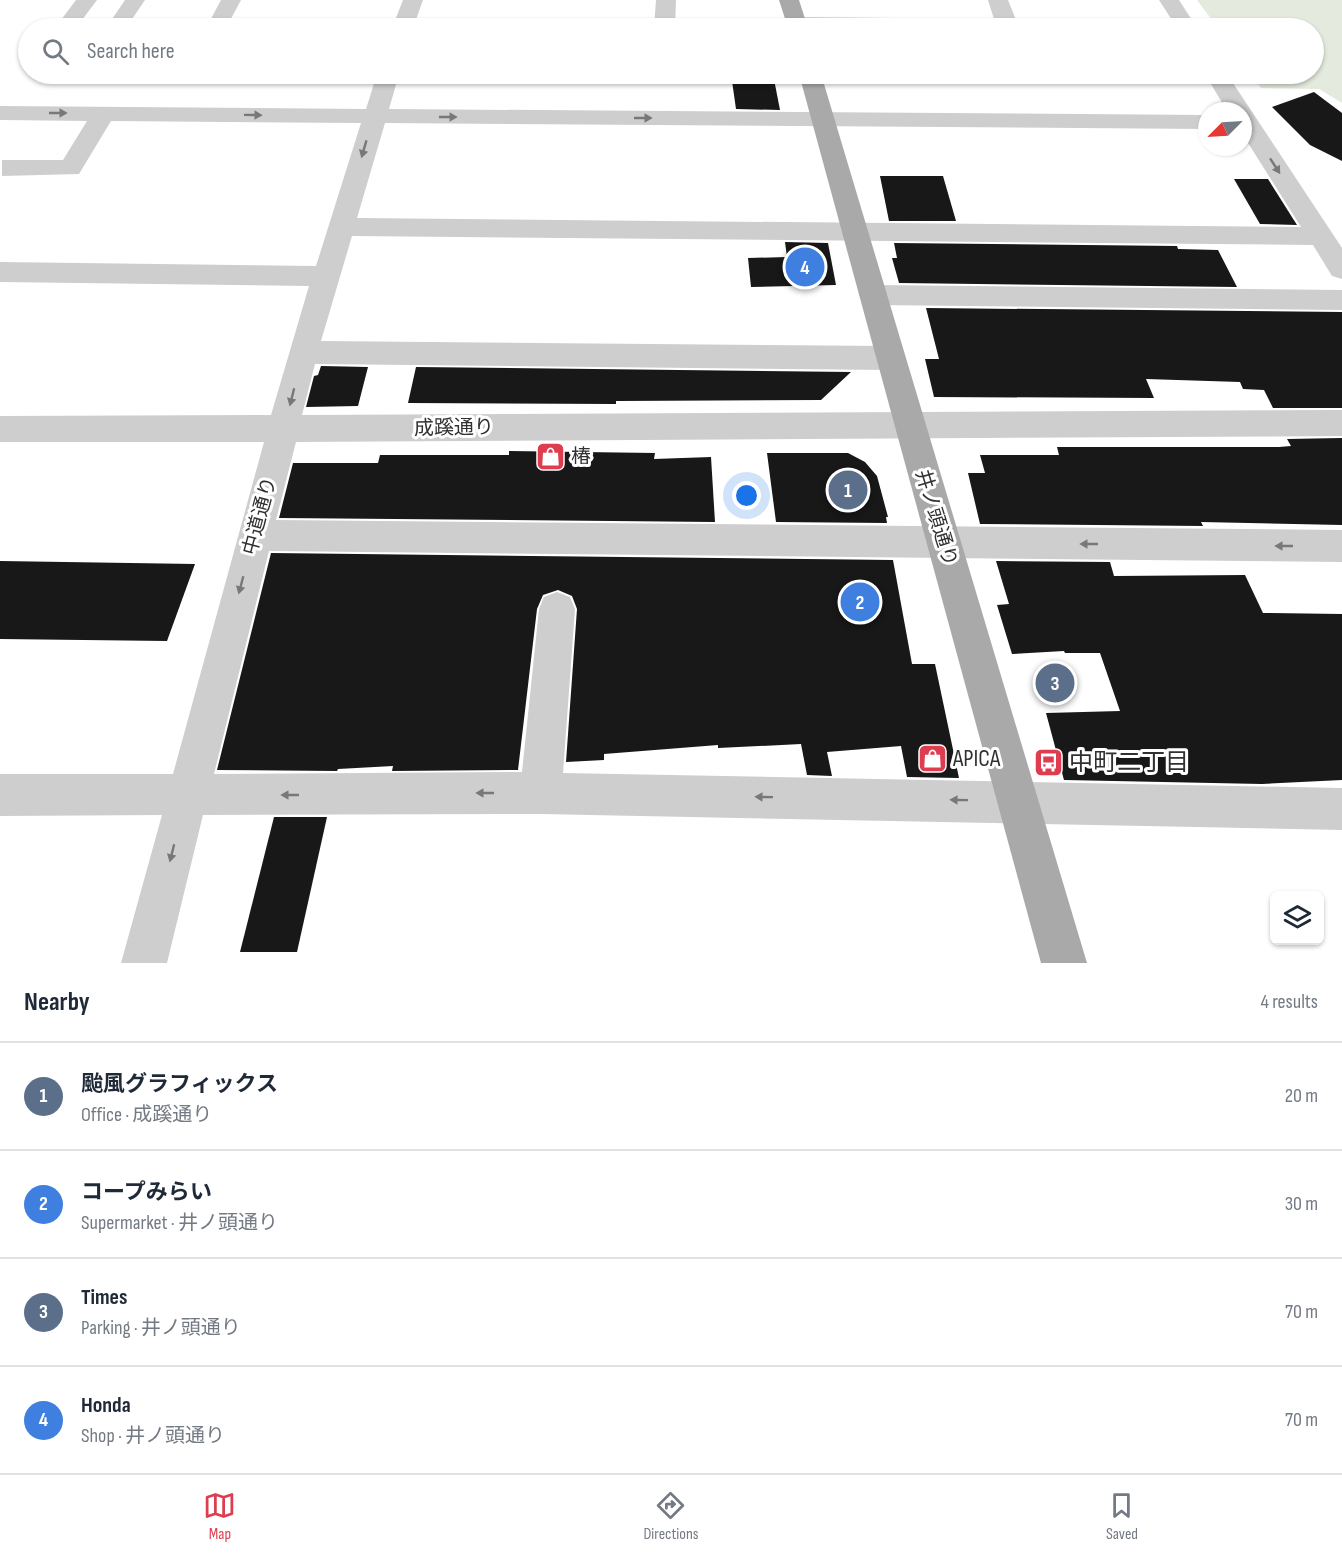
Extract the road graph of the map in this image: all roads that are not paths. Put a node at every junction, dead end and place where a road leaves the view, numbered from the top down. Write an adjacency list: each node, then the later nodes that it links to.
1 (87, 0): 9 (street)
2 (135, 0): 10 (street)
3 (231, 0): 11 (street)
4 (413, 0): 12 (street)
5 (666, 0): 13 (street)
6 (789, 0): 14 (main road)
7 (998, 0): 15 (street)
8 (1169, 0): 16 (street)
9 (73, 18)
10 (123, 18)
11 (221, 18)
12 (407, 18)
13 (665, 18)
14 (795, 18)
15 (1004, 18)
16 (1181, 18)
17 (385, 84): 23 (street, 中道通り)
18 (813, 84): 24 (main road, 井ノ頭通り)
19 (1221, 84): 20 (street)
20 (1233, 102)
21 (0, 113): 22 (street, one-way to 22)
22 (103, 114): 23 (street, one-way to 23); 27 (street)
23 (374, 116): 24 (street, one-way to 24); 28 (street, 中道通り, one-way to 28)
24 (823, 120): 25 (street); 29 (main road, 井ノ頭通り)
25 (1198, 122)
26 (1252, 132): 30 (street, one-way to 30)
27 (1, 169)
28 (342, 227): 29 (street); 33 (street, 中道通り)
29 (854, 230): 30 (street); 34 (main road, 井ノ頭通り)
30 (1320, 236): 31 (street)
31 (1342, 269)
32 (0, 272): 33 (street)
33 (326, 276): 36 (street, 中道通り)
34 (873, 295): 35 (street); 37 (main road, 井ノ頭通り)
35 (1342, 300)
36 (303, 352): 37 (street); 41 (street, 中道通り, one-way to 41)
37 (889, 358): 38 (main road, 井ノ頭通り)
38 (907, 423): 39 (street, 成蹊通り); 41 (street, 成蹊通り); 43 (main road, 井ノ頭通り)
39 (1342, 423)
40 (0, 429): 41 (street, 成蹊通り)
41 (284, 430): 42 (street, 中道通り)
42 (255, 535): 43 (street); 48 (street, 中道通り, one-way to 48)
43 (945, 544): 44 (street, one-way to 43); 49 (main road, 井ノ頭通り)
44 (1342, 546)
45 (557, 609): 46 (street)
46 (541, 793): 48 (street, one-way to 48); 49 (street, one-way to 46)
47 (0, 795): 48 (street)
48 (186, 796): 51 (street, 中道通り, one-way to 51)
49 (1018, 801): 50 (street); 52 (main road, 井ノ頭通り)
50 (1342, 808)
51 (144, 963)
52 (1064, 963)

